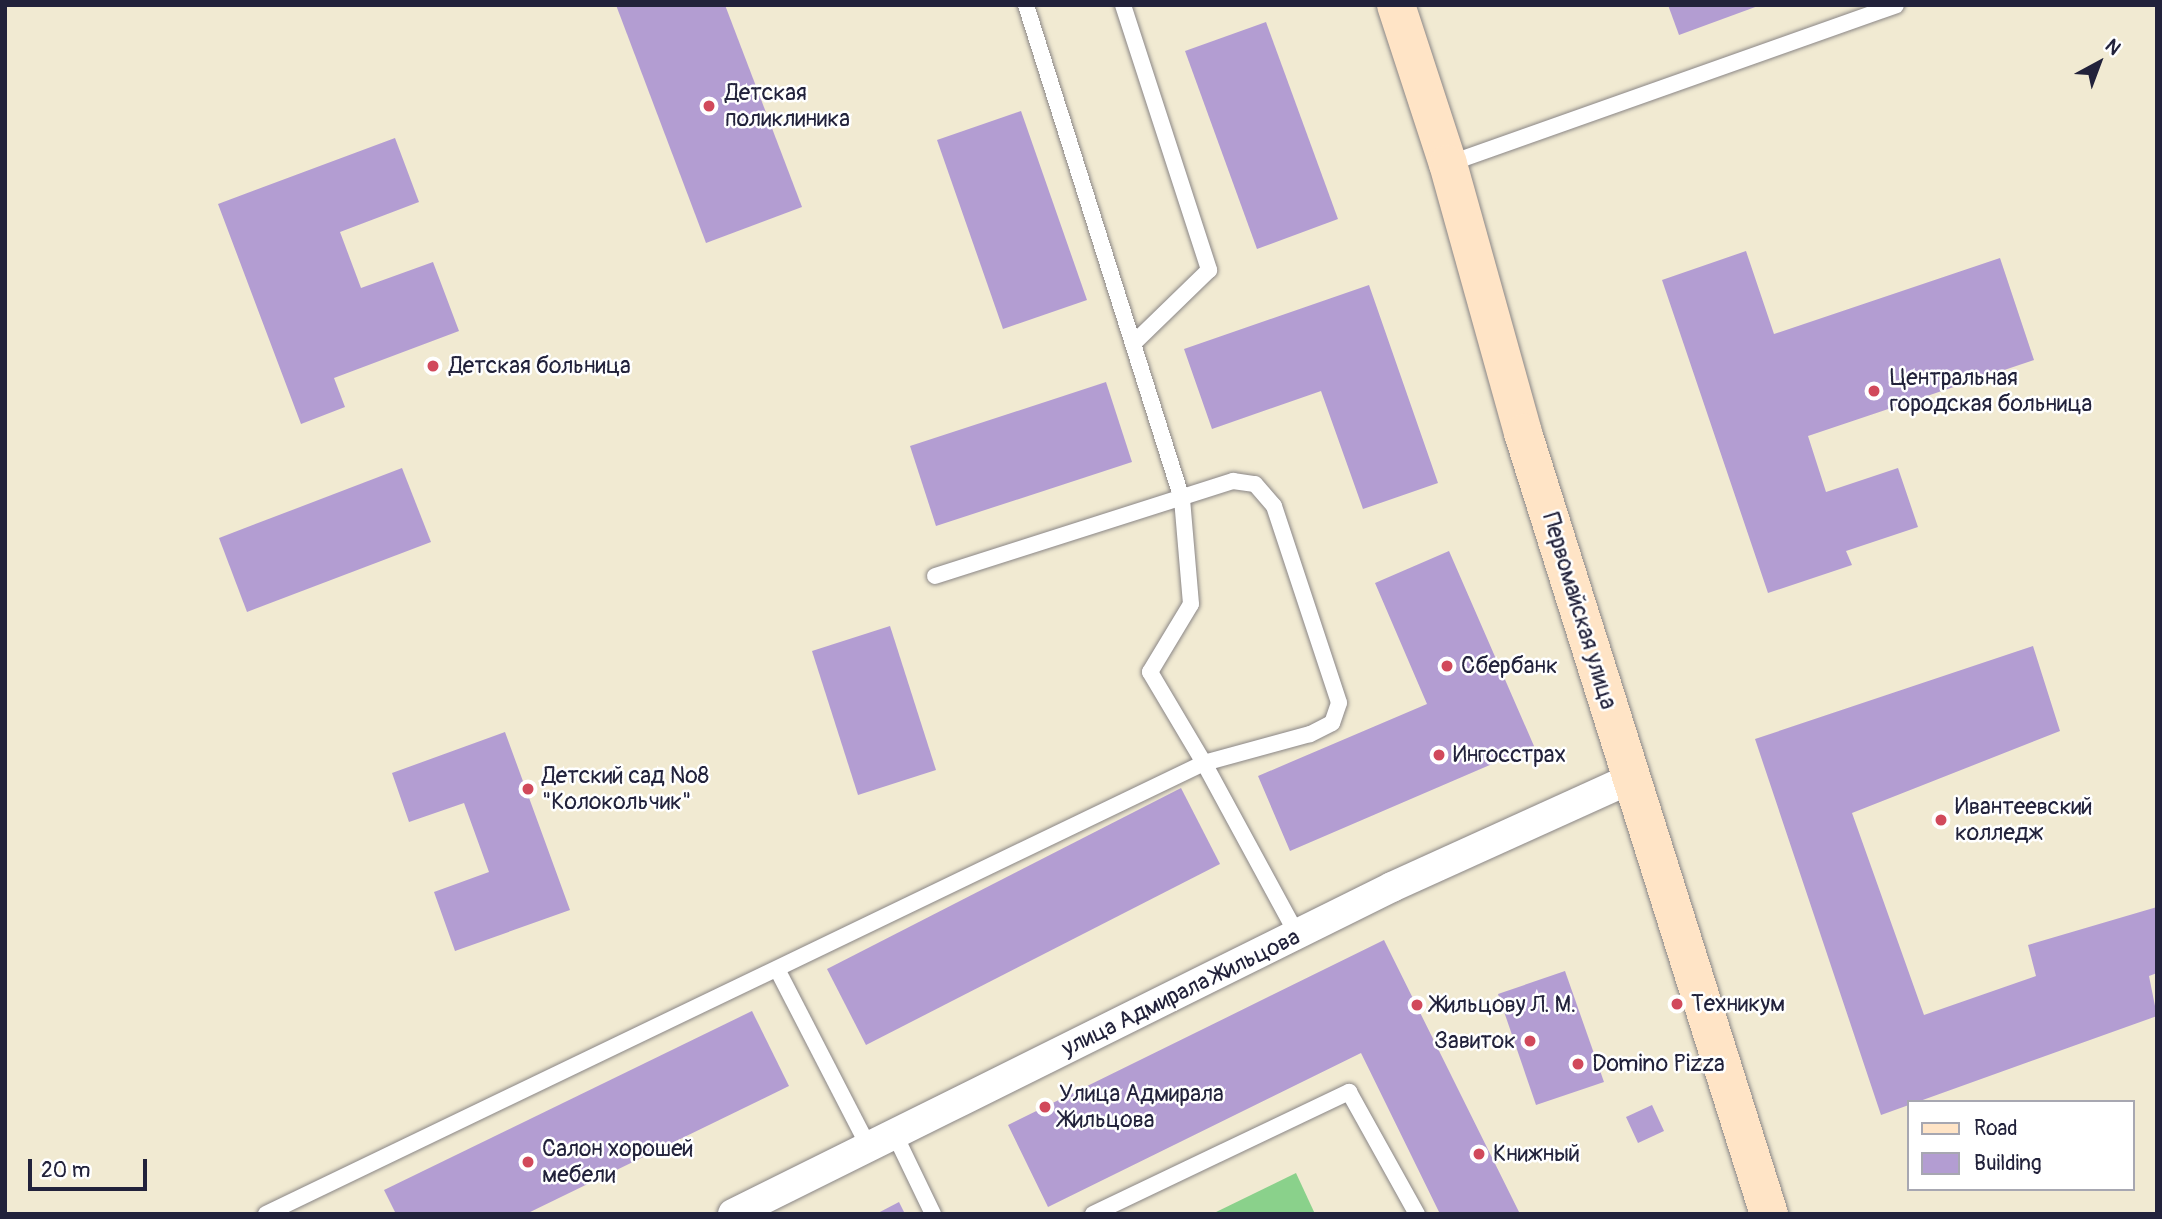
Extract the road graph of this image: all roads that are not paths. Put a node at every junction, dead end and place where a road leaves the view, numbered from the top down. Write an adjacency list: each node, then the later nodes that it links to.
1 (1026, 5): 6 (lane)
2 (1123, 5): 6 (lane)
3 (1396, 5): 5 (main road, Первомайская улица)
4 (1896, 5): 5 (lane)
5 (1447, 164): 10 (main road, Первомайская улица)
6 (1135, 342): 7 (lane)
7 (1182, 499): 8 (lane); 9 (lane); 9 (lane)
8 (935, 576)
9 (1204, 763): 11 (lane); 12 (lane)
10 (1632, 778): 11 (street, улица Адмирала Жильцова); 19 (main road, Первомайская улица)
11 (1298, 936): 13 (street, улица Адмирала Жильцова)
12 (778, 971): 13 (lane); 14 (lane)
13 (882, 1141): 15 (street, улица Адмирала Жильцова); 16 (lane)
14 (270, 1213)
15 (733, 1214)
16 (933, 1214)
17 (1093, 1214): 18 (lane)
18 (1418, 1214)
19 (1769, 1214)

